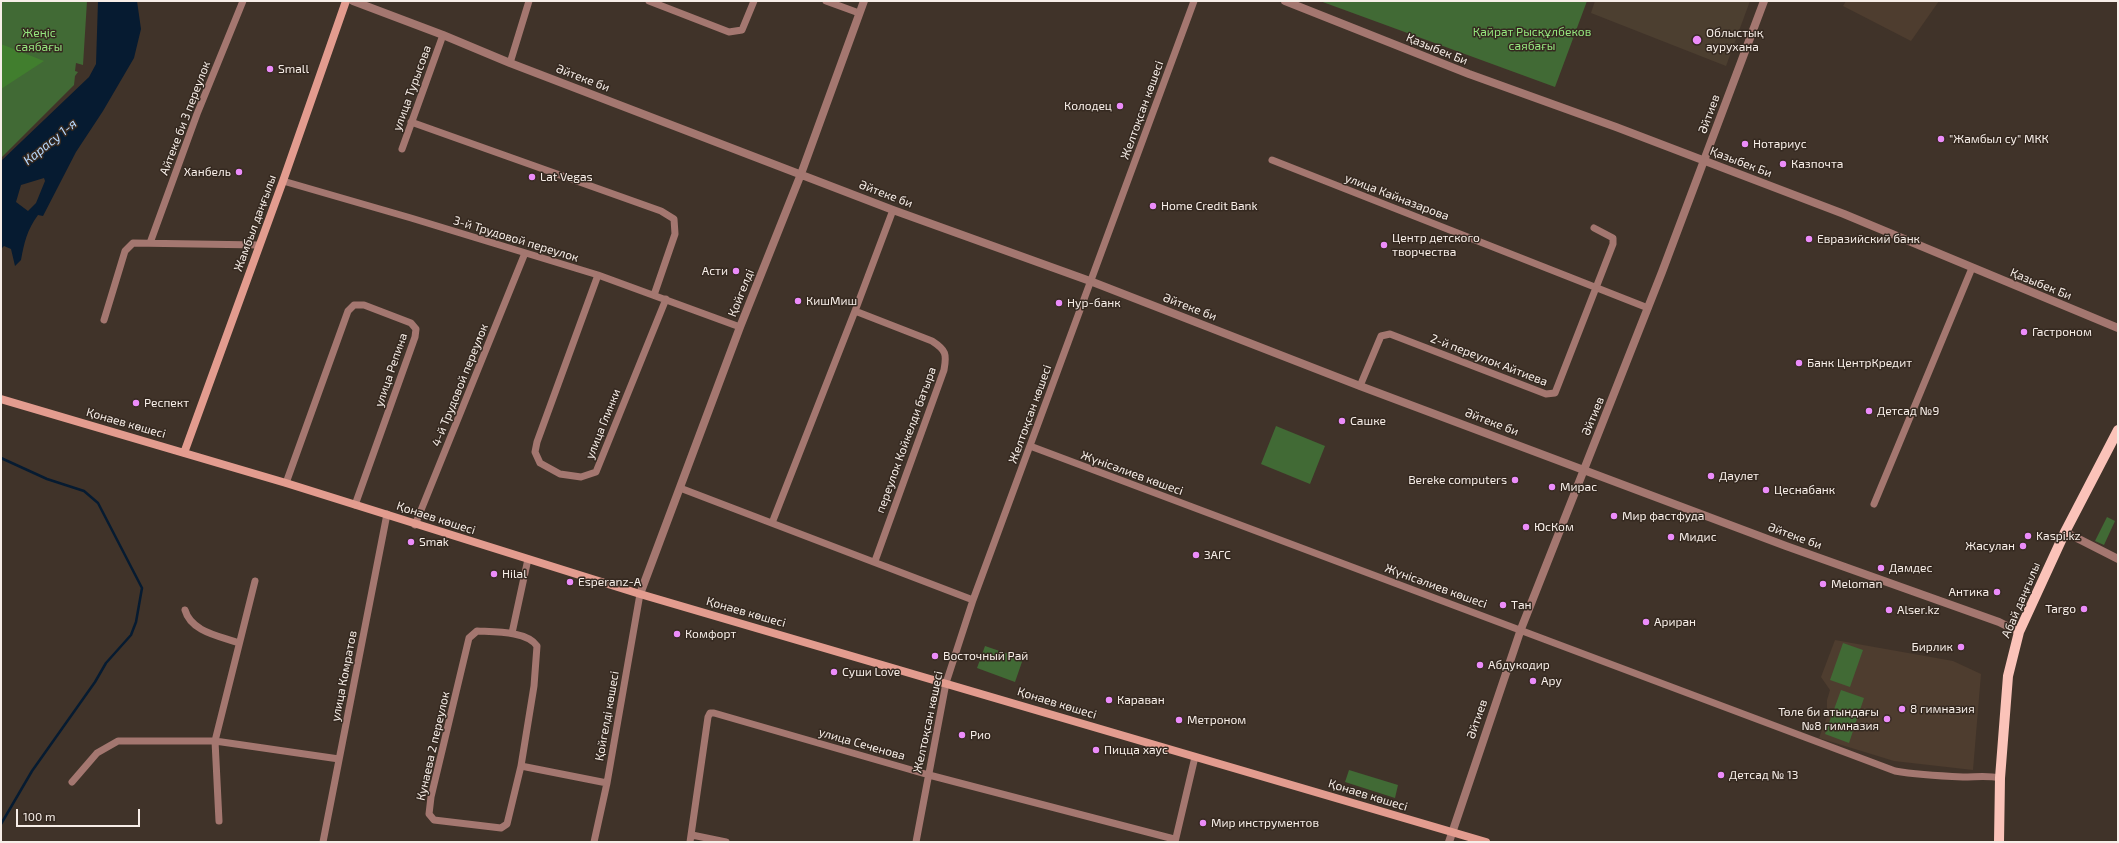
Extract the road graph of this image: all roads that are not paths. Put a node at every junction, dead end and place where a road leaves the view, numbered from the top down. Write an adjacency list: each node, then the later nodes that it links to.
1 (243, 1): 23 (street, Айтеке би 3 переулок)
2 (346, 1): 20 (main road, Жамбыл даңғылы)
3 (353, 1): 13 (street, Әйтеке би)
4 (529, 1): 14 (street)
5 (650, 1): 6 (street)
6 (754, 1)
7 (826, 1): 12 (street)
8 (864, 1): 12 (street, Қойгелді)
9 (1194, 1): 28 (street, Желтоқсан көшесі)
10 (1284, 1): 18 (street, Қазыбек Би)
11 (1764, 1): 18 (street, Әйтиев)
12 (860, 13): 19 (street, Қойгелді)
13 (443, 35): 14 (street, Әйтеке би); 15 (street, улица Турысова)
14 (510, 64): 19 (street, Әйтеке би)
15 (411, 122): 16 (street, улица Турысова); 30 (street)
16 (402, 148)
17 (1272, 160): 29 (street, улица Кайназарова)
18 (1705, 160): 26 (street, Қазыбек Би); 32 (street, Әйтиев)
19 (801, 174): 21 (street, Әйтеке би); 35 (street, Қойгелді)
20 (283, 181): 24 (main road, Жамбыл даңғылы); 25 (street, 3-й Трудовой переулок)
21 (893, 210): 28 (street, Әйтеке би); 33 (street)
22 (1594, 228): 29 (street, 2-й переулок Айтиева)
23 (150, 243): 24 (street); 34 (street)
24 (260, 245): 41 (main road, Жамбыл даңғылы)
25 (525, 253): 27 (street, 3-й Трудовой переулок); 49 (street, 4-й Трудовой переулок)
26 (1972, 268): 36 (street, Қазыбек Би); 46 (street)
27 (598, 275): 30 (street, 3-й Трудовой переулок); 31 (street, улица Глинки)
28 (1090, 281): 37 (street, Әйтеке би); 40 (street, Желтоқсан көшесі)
29 (1595, 287): 32 (street, улица Кайназарова); 37 (street, 2-й переулок Айтиева)
30 (654, 295): 31 (street, 3-й Трудовой переулок)
31 (666, 299): 35 (street, 3-й Трудовой переулок)
32 (1648, 308): 42 (street, Әйтиев)
33 (856, 311): 48 (street); 53 (street, переулок Койкелди батыра)
34 (104, 320)
35 (740, 327): 44 (street, Қойгелді)
36 (2118, 328)
37 (1360, 386): 42 (street, Әйтеке би)
38 (1, 399): 41 (main road, Қонаев көшесі)
39 (2118, 430): 50 (main road, Абай даңғылы)
40 (1030, 446): 56 (street, Желтоқсан көшесі); 58 (street, Жүнісәлиев көшесі)
41 (184, 453): 43 (main road, Қонаев көшесі)
42 (1584, 470): 58 (street, Әйтиев); 59 (street, Әйтеке би)
43 (286, 483): 45 (main road, Қонаев көшесі); 45 (street, улица Репина)
44 (680, 488): 48 (street); 55 (street, Қойгелді)
45 (355, 504): 47 (main road, Қонаев көшесі)
46 (1874, 504)
47 (387, 514): 49 (main road, Қонаев көшесі); 65 (street, улица Комратов)
48 (772, 523): 53 (street)
49 (415, 525): 51 (main road, Қонаев көшесі)
50 (2065, 532): 52 (street); 59 (main road, Абай даңғылы)
51 (528, 559): 55 (main road, Қонаев көшесі); 60 (street)
52 (2118, 559)
53 (875, 561): 56 (street)
54 (255, 581): 61 (street)
55 (640, 594): 62 (main road, Қонаев көшесі); 70 (street, Қойгелді көшесі)
56 (973, 600): 62 (street, Желтоқсан көшесі)
57 (185, 610): 61 (street)
58 (1521, 629): 68 (street, Жүнісәлиев көшесі); 72 (street, Әйтиев)
59 (2019, 632): 68 (main road, Абай даңғылы)
60 (512, 633): 66 (street, Кунаева 2 переулок); 66 (street, Кунаева 2 переулок)
61 (239, 643): 63 (street)
62 (946, 683): 64 (main road, Қонаев көшесі); 67 (street, Желтоқсан көшесі)
63 (215, 741): 65 (street); 69 (street); 71 (street)
64 (1195, 757): 72 (main road, Қонаев көшесі); 74 (street)
65 (340, 759): 75 (street, улица Комратов)
66 (521, 766): 70 (street)
67 (929, 775): 73 (street, улица Сеченова); 74 (street, улица Сеченова); 78 (street, Желтоқсан көшесі)
68 (2000, 778): 81 (main road, Абай даңғылы)
69 (72, 782)
70 (607, 783): 76 (street, Қойгелді көшесі)
71 (219, 821)
72 (1452, 832): 79 (street, Әйтиев); 80 (main road, Қонаев көшесі)
73 (691, 838): 77 (street, улица Сеченова)
74 (1174, 840)
75 (322, 842)
76 (594, 842)
77 (726, 842)
78 (916, 842)
79 (1449, 842)
80 (1486, 842)
81 (1999, 842)

